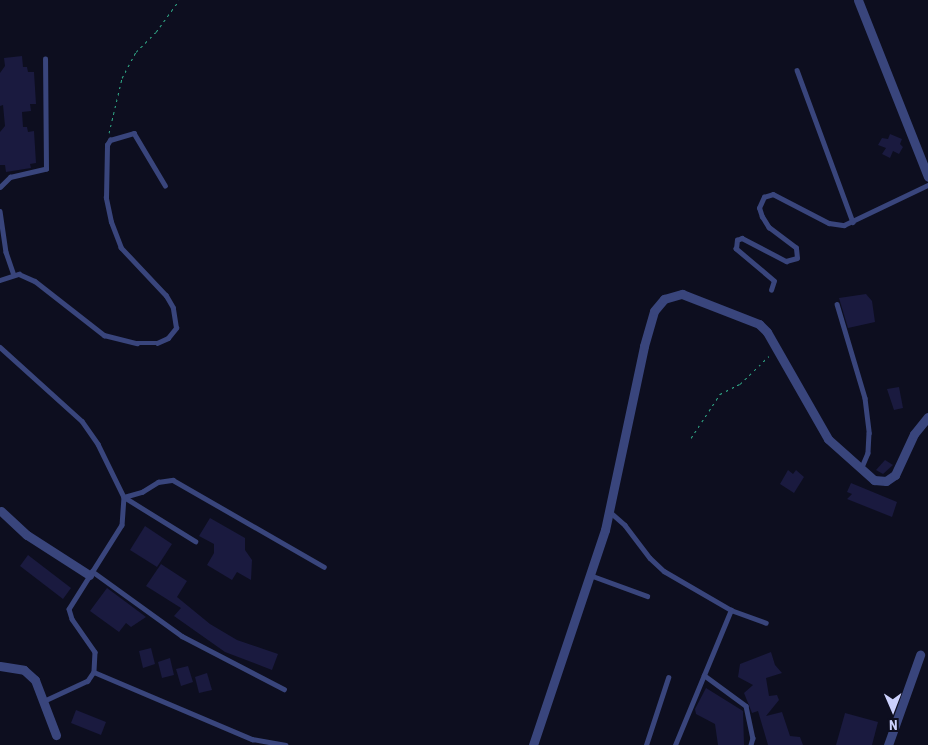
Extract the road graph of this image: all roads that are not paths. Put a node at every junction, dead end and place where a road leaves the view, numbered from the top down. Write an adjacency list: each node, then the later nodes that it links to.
1 (858, 0): 4 (street)
2 (45, 58): 7 (lane)
3 (797, 70): 9 (lane)
4 (928, 177)
5 (165, 185): 10 (lane)
6 (928, 185): 9 (lane)
7 (0, 187)
8 (0, 211): 10 (lane)
9 (853, 222): 12 (lane)
10 (14, 275): 11 (lane)
11 (0, 280)
12 (771, 290)
13 (837, 304): 16 (lane)
14 (0, 347): 17 (lane)
15 (928, 418): 16 (street)
16 (862, 467): 18 (street)
17 (124, 497): 20 (lane); 21 (lane); 22 (lane)
18 (608, 510): 23 (street); 25 (lane)
19 (1, 511): 22 (street)
20 (195, 541)
21 (324, 567)
22 (90, 573): 29 (lane); 32 (lane)
23 (590, 575): 24 (lane); 36 (street)
24 (647, 596)
25 (731, 610): 26 (lane); 30 (lane)
26 (766, 623)
27 (920, 655): 40 (street)
28 (0, 666): 33 (street)
29 (94, 672): 33 (lane); 35 (lane)
30 (704, 675): 38 (lane); 39 (lane)
31 (668, 678): 37 (lane)
32 (284, 689)
33 (45, 702): 34 (street)
34 (56, 735)
35 (285, 745)
36 (534, 745)
37 (646, 745)
38 (675, 745)
39 (750, 745)
40 (888, 745)

